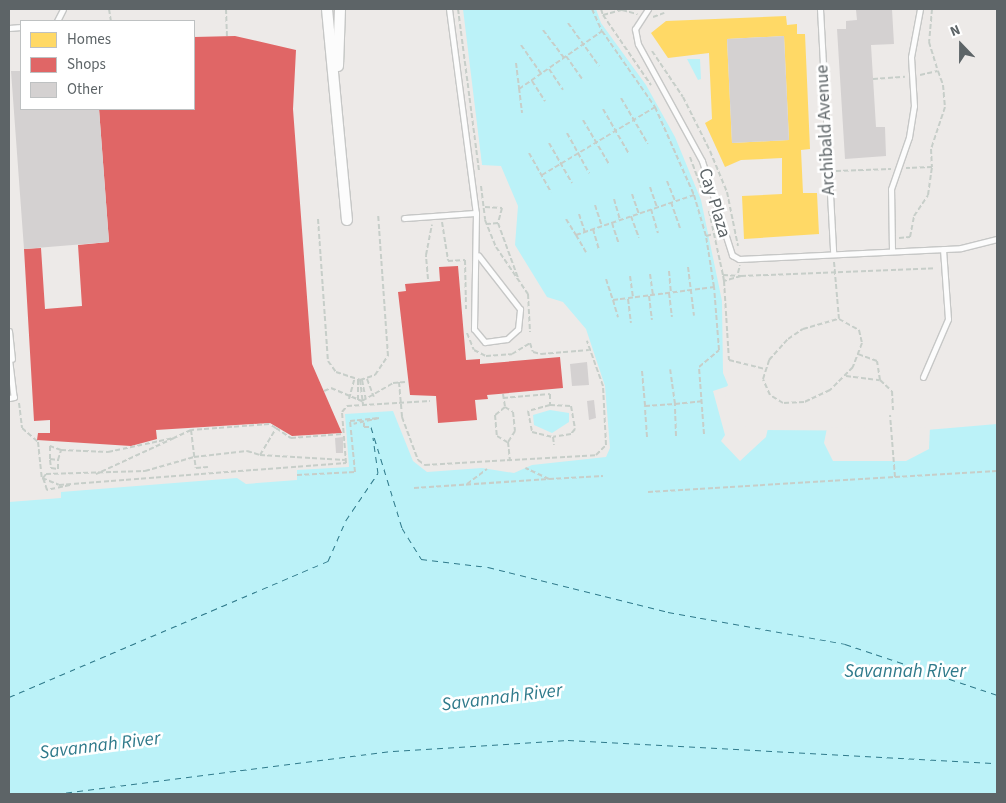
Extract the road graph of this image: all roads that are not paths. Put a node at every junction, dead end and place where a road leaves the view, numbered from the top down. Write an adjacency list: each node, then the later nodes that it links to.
1 (327, 9): 7 (street)
2 (340, 9): 7 (street)
3 (449, 9): 8 (lane)
4 (648, 9): 14 (lane, Cay Plaza)
5 (820, 9): 14 (lane, Archibald Avenue)
6 (920, 9): 13 (lane)
7 (337, 102): 10 (street)
8 (476, 213): 9 (lane); 15 (lane)
9 (404, 218)
10 (347, 220)
11 (997, 239): 12 (lane, Cay Plaza)
12 (943, 249): 13 (lane, Cay Plaza); 18 (lane)
13 (892, 250): 14 (lane, Cay Plaza)
14 (833, 252)
15 (478, 254): 15 (lane)
16 (9, 331): 17 (lane)
17 (10, 359): 19 (lane)
18 (923, 377)
19 (12, 398)

